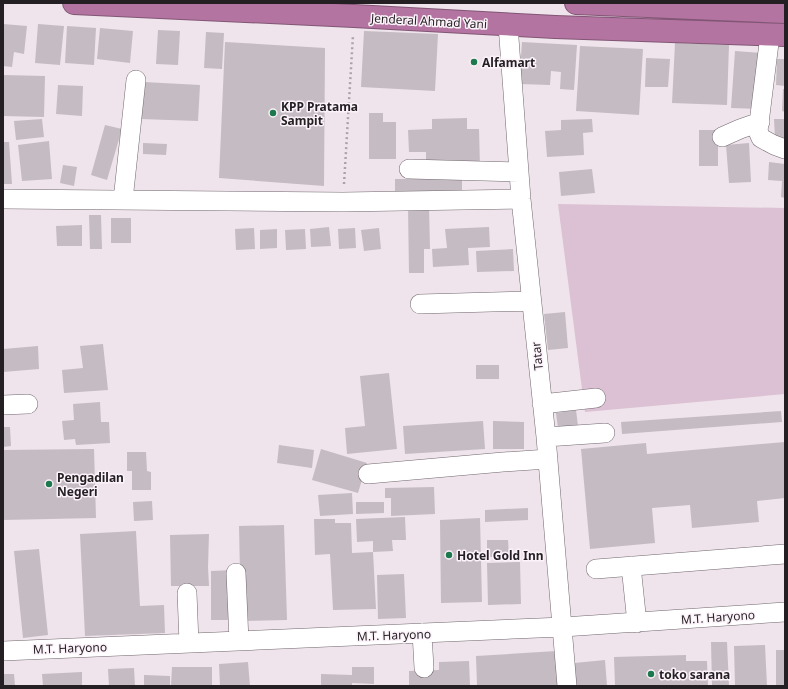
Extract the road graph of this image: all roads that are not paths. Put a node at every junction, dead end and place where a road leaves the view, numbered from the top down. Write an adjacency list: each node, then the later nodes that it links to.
1 (74, 3): 4 (highway, Jenderal Ahmad Yani)
2 (576, 3): 3 (highway)
3 (785, 12)
4 (508, 25): 5 (highway, Jenderal Ahmad Yani); 11 (street, Tatar)
5 (777, 35): 7 (street)
6 (136, 80): 14 (street)
7 (760, 122): 8 (street); 9 (street)
8 (722, 137)
9 (785, 148)
10 (409, 169): 11 (street)
11 (518, 172): 13 (street, Tatar)
12 (3, 199): 14 (street)
13 (520, 199): 14 (street); 15 (street, Tatar)
14 (123, 200)
15 (531, 301): 16 (street); 19 (street, Tatar)
16 (420, 304)
17 (596, 398): 19 (street)
18 (28, 404): 20 (street)
19 (542, 404): 22 (street, Tatar)
20 (3, 405)
21 (605, 433): 22 (street)
22 (546, 437): 23 (street, Tatar)
23 (548, 459): 24 (street); 32 (street, Tatar)
24 (368, 474)
25 (785, 554): 26 (street)
26 (631, 566): 27 (street); 31 (street)
27 (596, 569)
28 (236, 574): 34 (street)
29 (187, 593): 35 (street)
30 (785, 612): 31 (street, M.T. Haryono)
31 (637, 623): 32 (street, M.T. Haryono)
32 (563, 628): 33 (street, M.T. Haryono); 38 (street, Tatar)
33 (422, 633): 34 (street, M.T. Haryono); 37 (street)
34 (239, 641): 35 (street, M.T. Haryono)
35 (189, 643): 36 (street, M.T. Haryono)
36 (3, 651)
37 (424, 668)
38 (567, 686)

